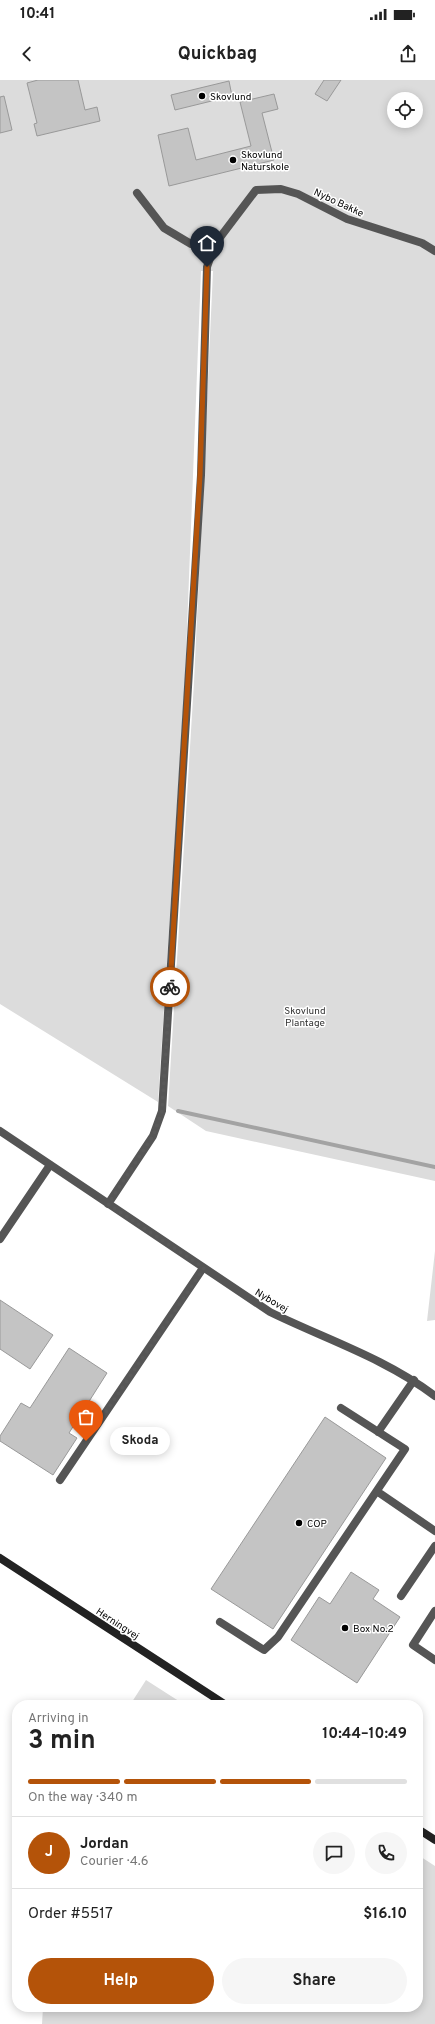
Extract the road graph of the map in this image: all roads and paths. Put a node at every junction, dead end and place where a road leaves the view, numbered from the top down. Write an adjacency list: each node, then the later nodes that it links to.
1 (137, 193): 2 (street)
2 (192, 244)
3 (435, 251): 6 (street, Nybo Bakke)
4 (0, 1131): 5 (street, Nybovej)
5 (50, 1165): 6 (street, Nybovej); 7 (street)
6 (108, 1204): 8 (street, Nybovej)
7 (0, 1239)
8 (204, 1268): 9 (street, Nybovej); 13 (street)
9 (414, 1380): 10 (street, Nybovej); 12 (street)
10 (435, 1396)
11 (341, 1408): 12 (street)
12 (378, 1432): 14 (street)
13 (60, 1480)
14 (378, 1492): 15 (street); 20 (street)
15 (435, 1531)
16 (435, 1546): 18 (street)
17 (0, 1558): 22 (main road, Herningvej)
18 (401, 1596)
19 (435, 1611): 21 (street)
20 (220, 1622)
21 (435, 1660)
22 (218, 1700)
23 (423, 1832): 24 (main road)
24 (435, 1840)

